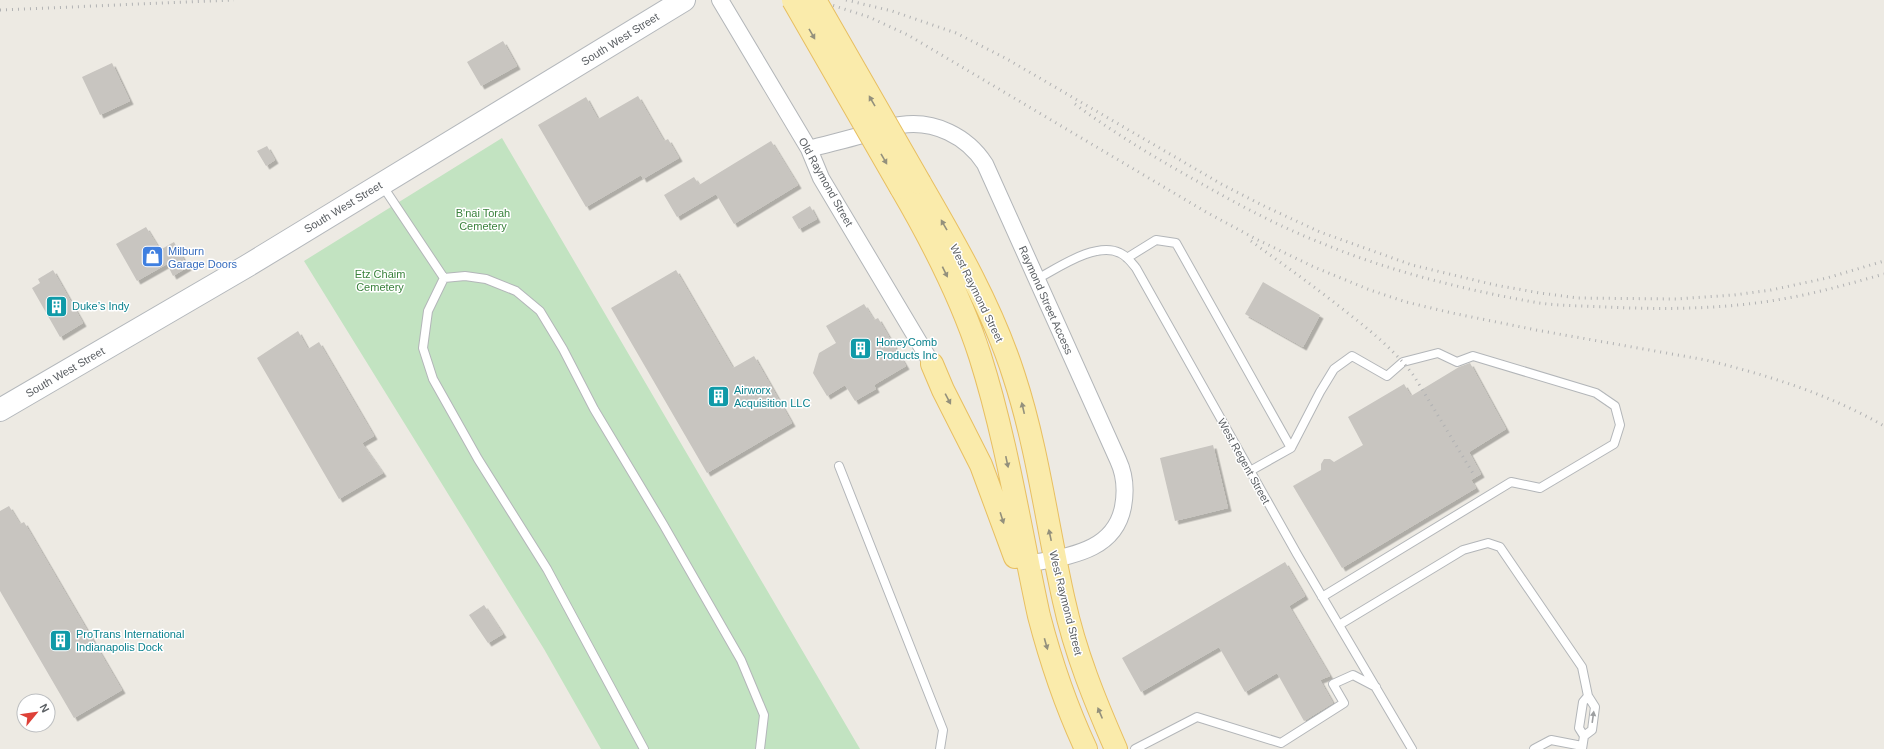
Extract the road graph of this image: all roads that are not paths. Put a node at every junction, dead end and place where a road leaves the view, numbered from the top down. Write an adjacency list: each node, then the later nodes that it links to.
1 (684, 0): 6 (main road, South West Street)
2 (720, 0): 5 (street, Old Raymond Street)
3 (793, 0): 7 (main road, West Raymond Street, one-way to 7, bridge)
4 (815, 0): 7 (main road, West Raymond Street, one-way to 4, bridge)
5 (809, 149): 10 (street, Raymond Street Access); 11 (street, Old Raymond Street)
6 (381, 184): 9 (lane); 12 (main road, South West Street)
7 (910, 186): 16 (main road, West Raymond Street, one-way to 7); 17 (main road, West Raymond Street, one-way to 17)
8 (1127, 258): 10 (lane, West Regent Street); 13 (lane); 15 (lane, West Regent Street)
9 (444, 278): 25 (lane); 26 (lane)
10 (1037, 279): 16 (street, Raymond Street Access)
11 (932, 364): 19 (main road, one-way to 19)
12 (0, 410)
13 (1291, 448): 15 (lane); 18 (lane)
14 (839, 466): 27 (lane)
15 (1250, 471): 18 (lane, West Regent Street)
16 (1055, 558): 17 (street, Raymond Street Access); 29 (main road, West Raymond Street, one-way to 16)
17 (1028, 564): 19 (main road, West Raymond Street)
18 (1322, 597): 20 (lane, West Regent Street)
19 (1039, 616): 28 (main road, West Raymond Street, one-way to 28)
20 (1339, 625): 21 (lane, West Regent Street); 22 (lane)
21 (1376, 687): 30 (lane); 31 (lane, West Regent Street)
22 (1588, 696): 23 (lane); 23 (lane, one-way to 22)
23 (1584, 736): 24 (lane)
24 (1582, 748): 32 (lane)
25 (644, 749)
26 (760, 749)
27 (940, 749)
28 (1086, 749)
29 (1116, 749)
30 (1135, 749)
31 (1412, 749)
32 (1534, 749)

